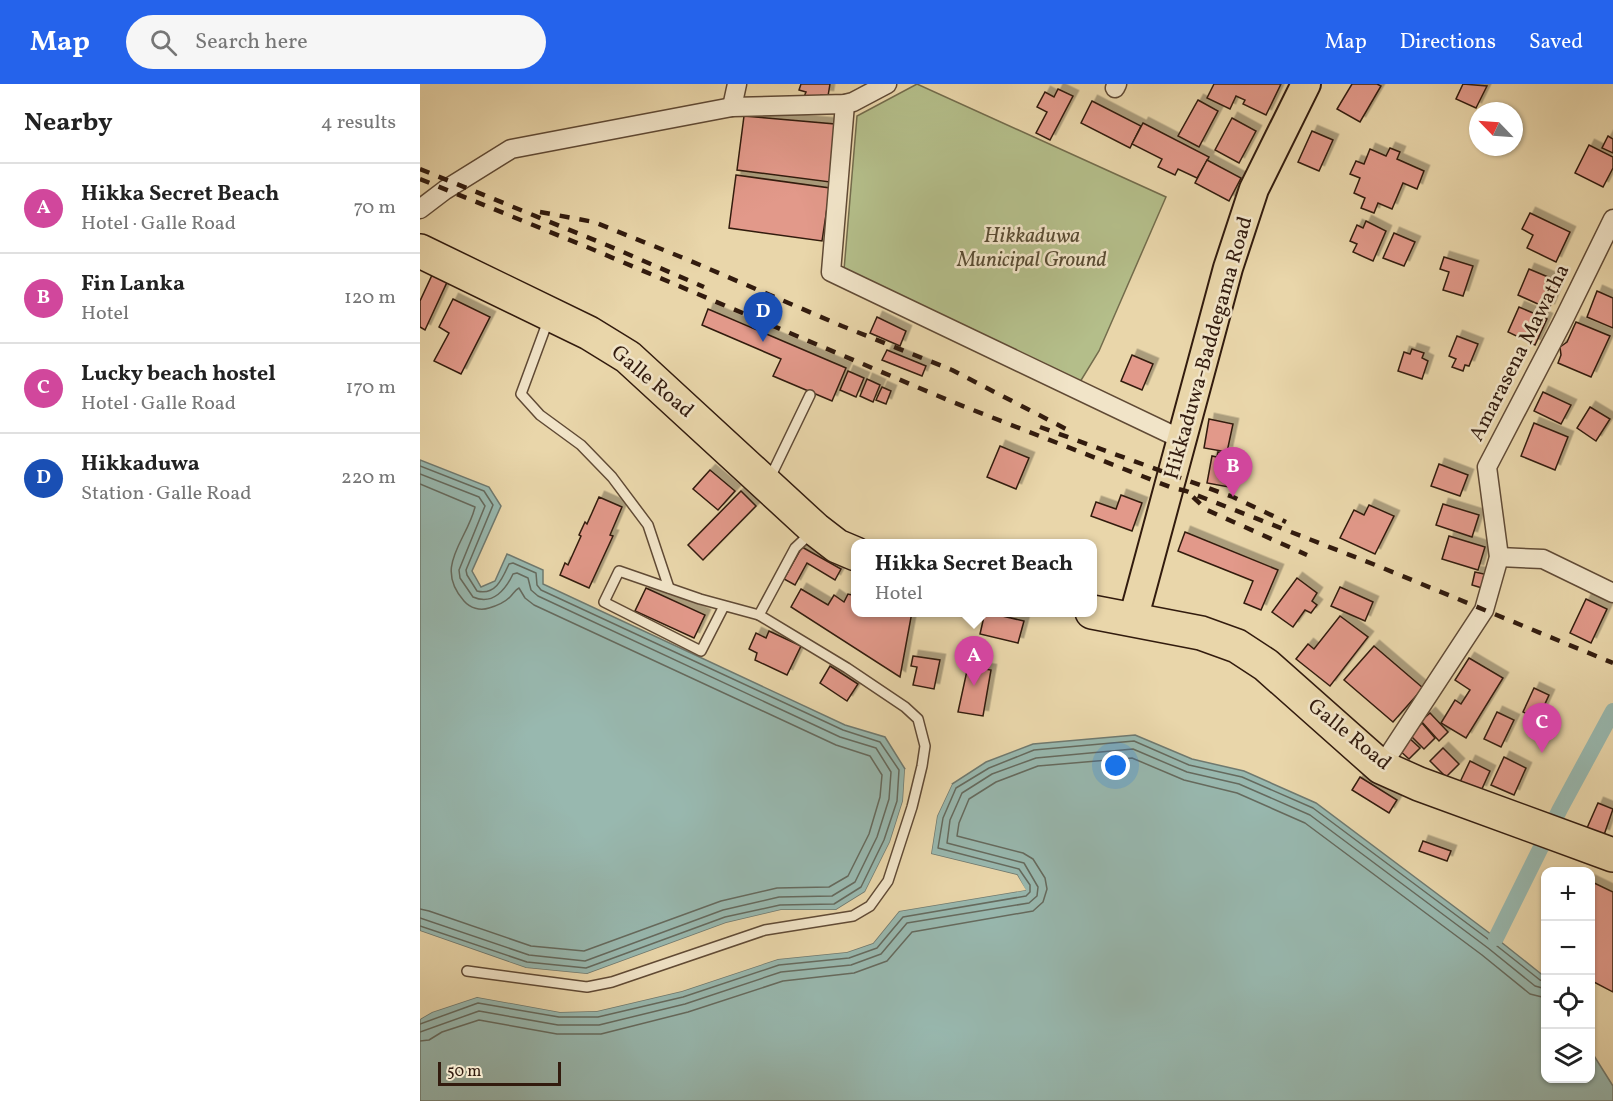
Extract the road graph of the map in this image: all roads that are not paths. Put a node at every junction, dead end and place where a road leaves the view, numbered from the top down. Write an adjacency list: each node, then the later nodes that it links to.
1 (738, 84): 5 (street)
2 (888, 84): 4 (street)
3 (1303, 85): 11 (main road, Hikkaduwa-Baddegama Road)
4 (845, 104): 5 (street); 11 (street)
5 (732, 107): 6 (street)
6 (420, 209)
7 (1613, 219): 15 (street, Amarasena Mawatha)
8 (420, 251): 9 (highway, Galle Road)
9 (551, 314): 12 (highway, Galle Road); 16 (lane)
10 (810, 395): 12 (lane)
11 (1183, 440): 21 (main road, Hikkaduwa-Baddegama Road)
12 (767, 485): 13 (highway, Galle Road)
13 (815, 529): 14 (highway, Galle Road); 20 (lane)
14 (851, 552)
15 (1499, 557): 17 (street); 22 (street, Amarasena Mawatha)
16 (669, 588): 18 (lane); 18 (lane)
17 (1613, 592)
18 (724, 606): 20 (lane)
19 (1097, 613): 21 (highway, Galle Road)
20 (759, 615): 24 (lane)
21 (1133, 620): 22 (highway, Galle Road)
22 (1382, 767): 23 (highway, Galle Road)
23 (1613, 855)
24 (467, 971)

